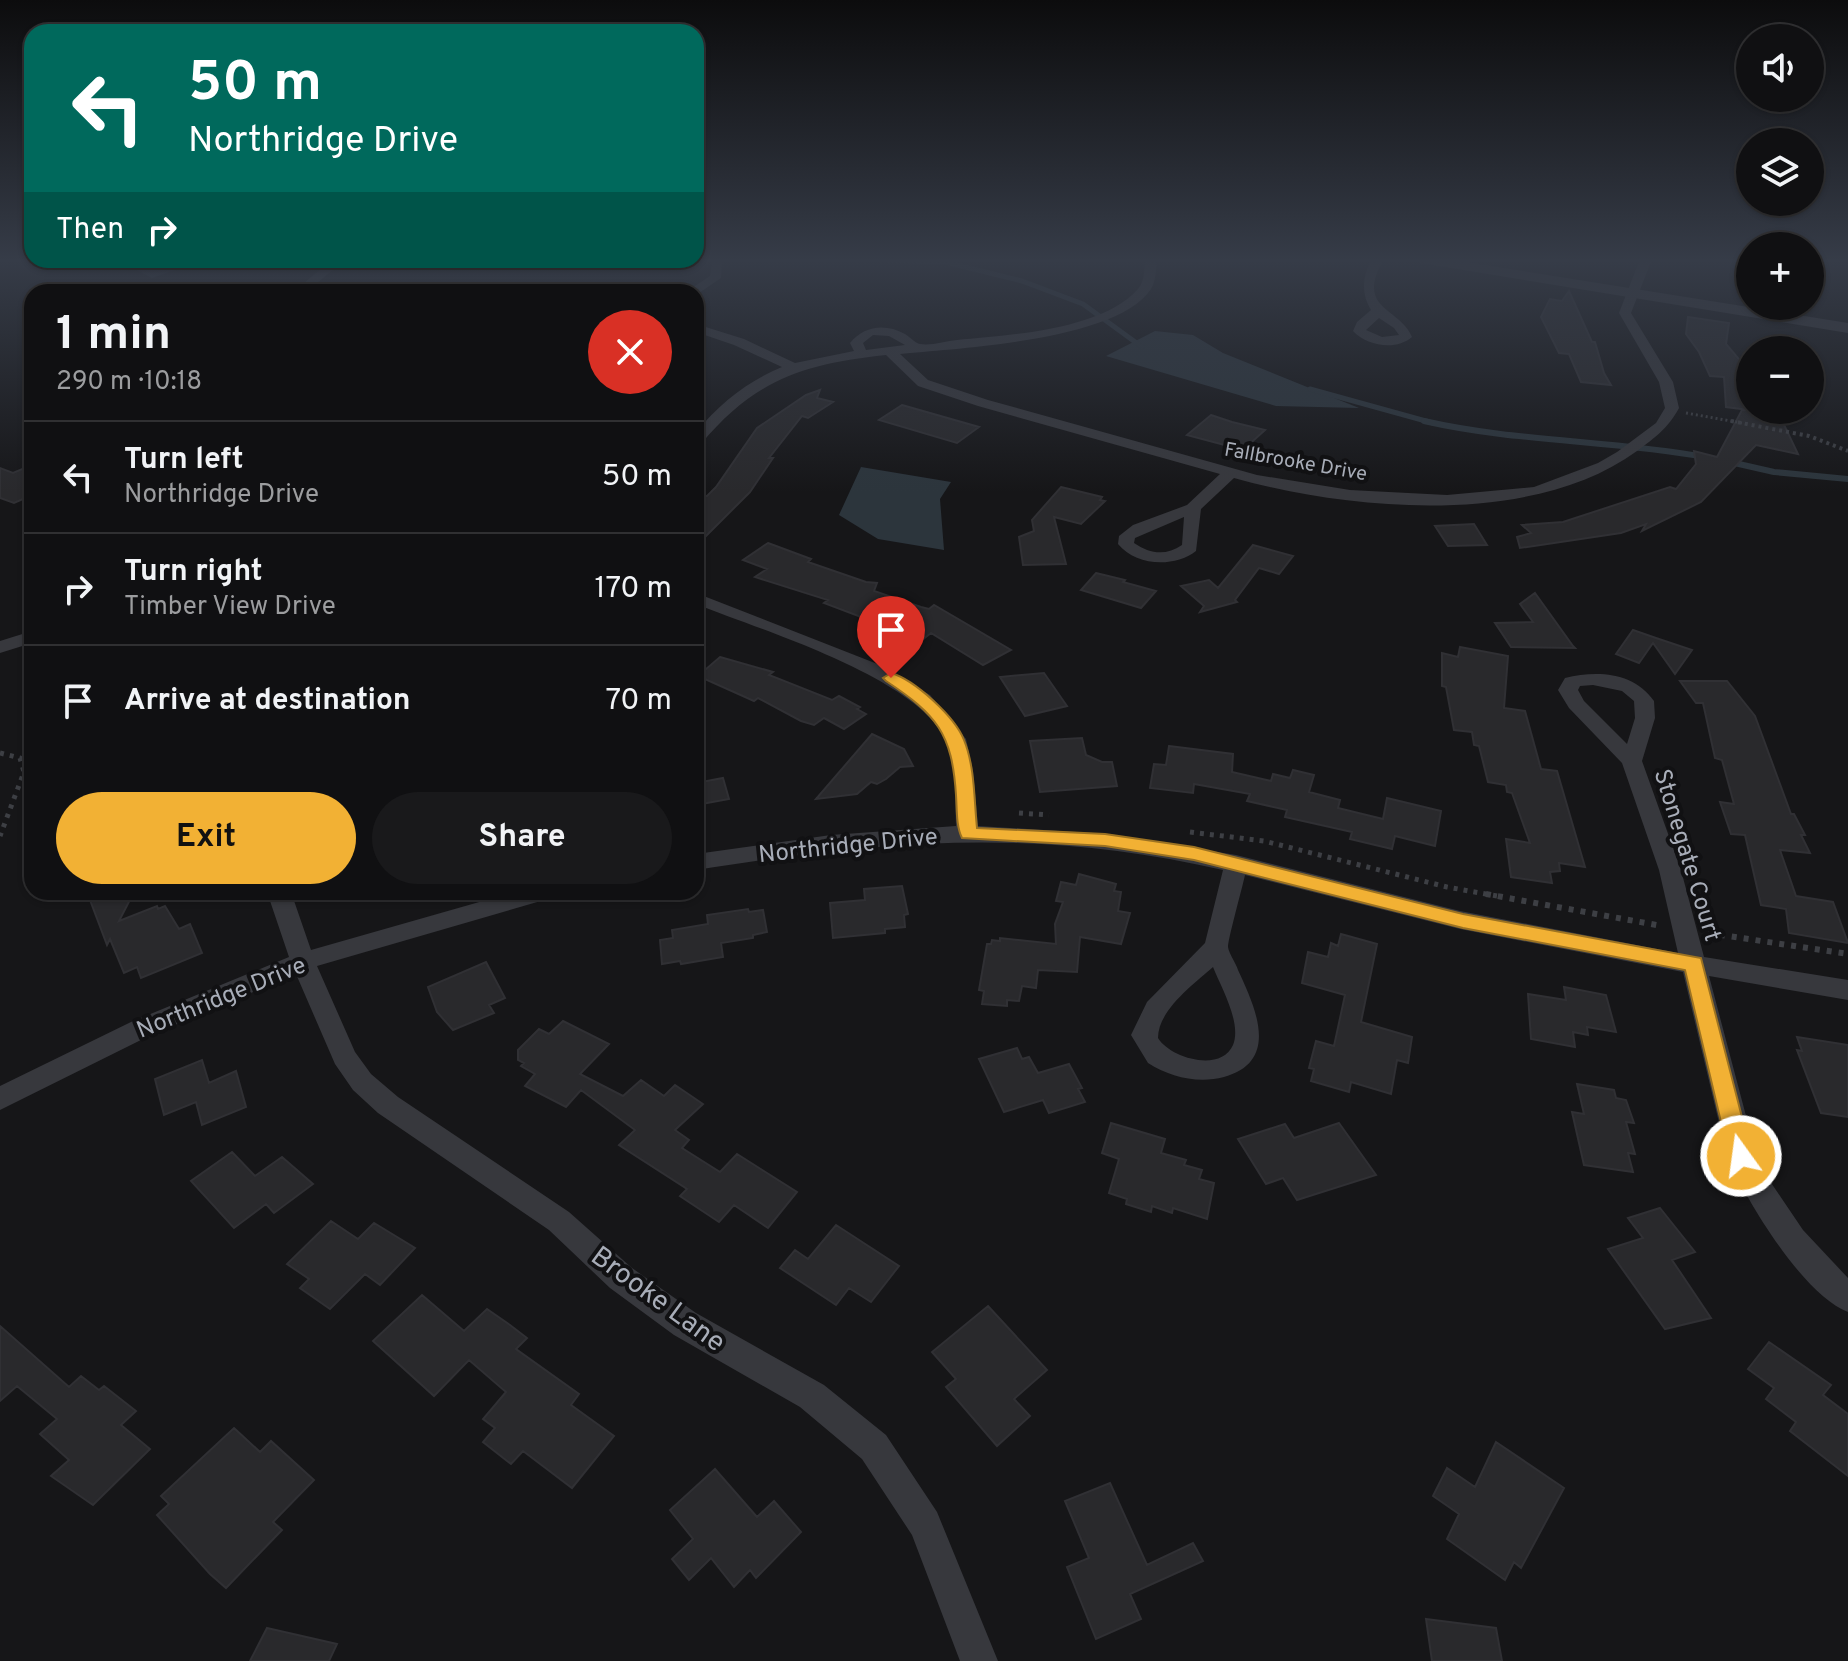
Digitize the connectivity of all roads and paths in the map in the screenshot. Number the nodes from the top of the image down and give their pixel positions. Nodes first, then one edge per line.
1 (722, 337) edge
2 (862, 337) edge
3 (904, 337) edge
4 (1018, 337) edge
5 (1639, 337) edge
6 (914, 347) junction
7 (888, 350) junction
8 (862, 354) junction
9 (793, 367) junction
10 (1671, 410) junction
11 (704, 431) edge
12 (1848, 451) edge
13 (1231, 472) junction
14 (1193, 508) dead end
15 (704, 601) edge
16 (24, 640) edge
17 (0, 647) edge
18 (0, 753) edge
19 (1632, 761) dead end
20 (968, 833) junction
21 (0, 836) edge
22 (704, 861) edge
23 (1236, 863) junction
24 (1447, 887) dead end
25 (282, 900) edge
26 (515, 900) edge
27 (1685, 930) junction
28 (1216, 946) junction
29 (1848, 954) edge
30 (303, 961) junction
31 (1693, 964) junction
32 (1848, 990) edge
33 (0, 1099) edge
34 (1848, 1298) edge
35 (979, 1661) edge

1 - 9 street
2 - 8 street
3 - 6 street
4 - 6 street
5 - 10 street
6 - 7 street
7 - 8 street
7 - 13 street, Fallbrooke Drive
8 - 9 street
9 - 11 street
10 - 12 path
10 - 13 street, Fallbrooke Drive
13 - 14 street
15 - 20 street
16 - 17 street
18 - 21 path
19 - 27 street, Stonegate Court
20 - 22 street, Northridge Drive
20 - 23 street, Northridge Drive
23 - 28 street
23 - 31 street, Northridge Drive
24 - 27 path
25 - 30 street, Brooke Lane
26 - 30 street, Northridge Drive
27 - 29 path
27 - 31 street, Stonegate Court
28 - 28 street
30 - 33 street, Northridge Drive
30 - 35 street, Brooke Lane
31 - 32 street, Northridge Drive
31 - 34 street, Stonegate Court

